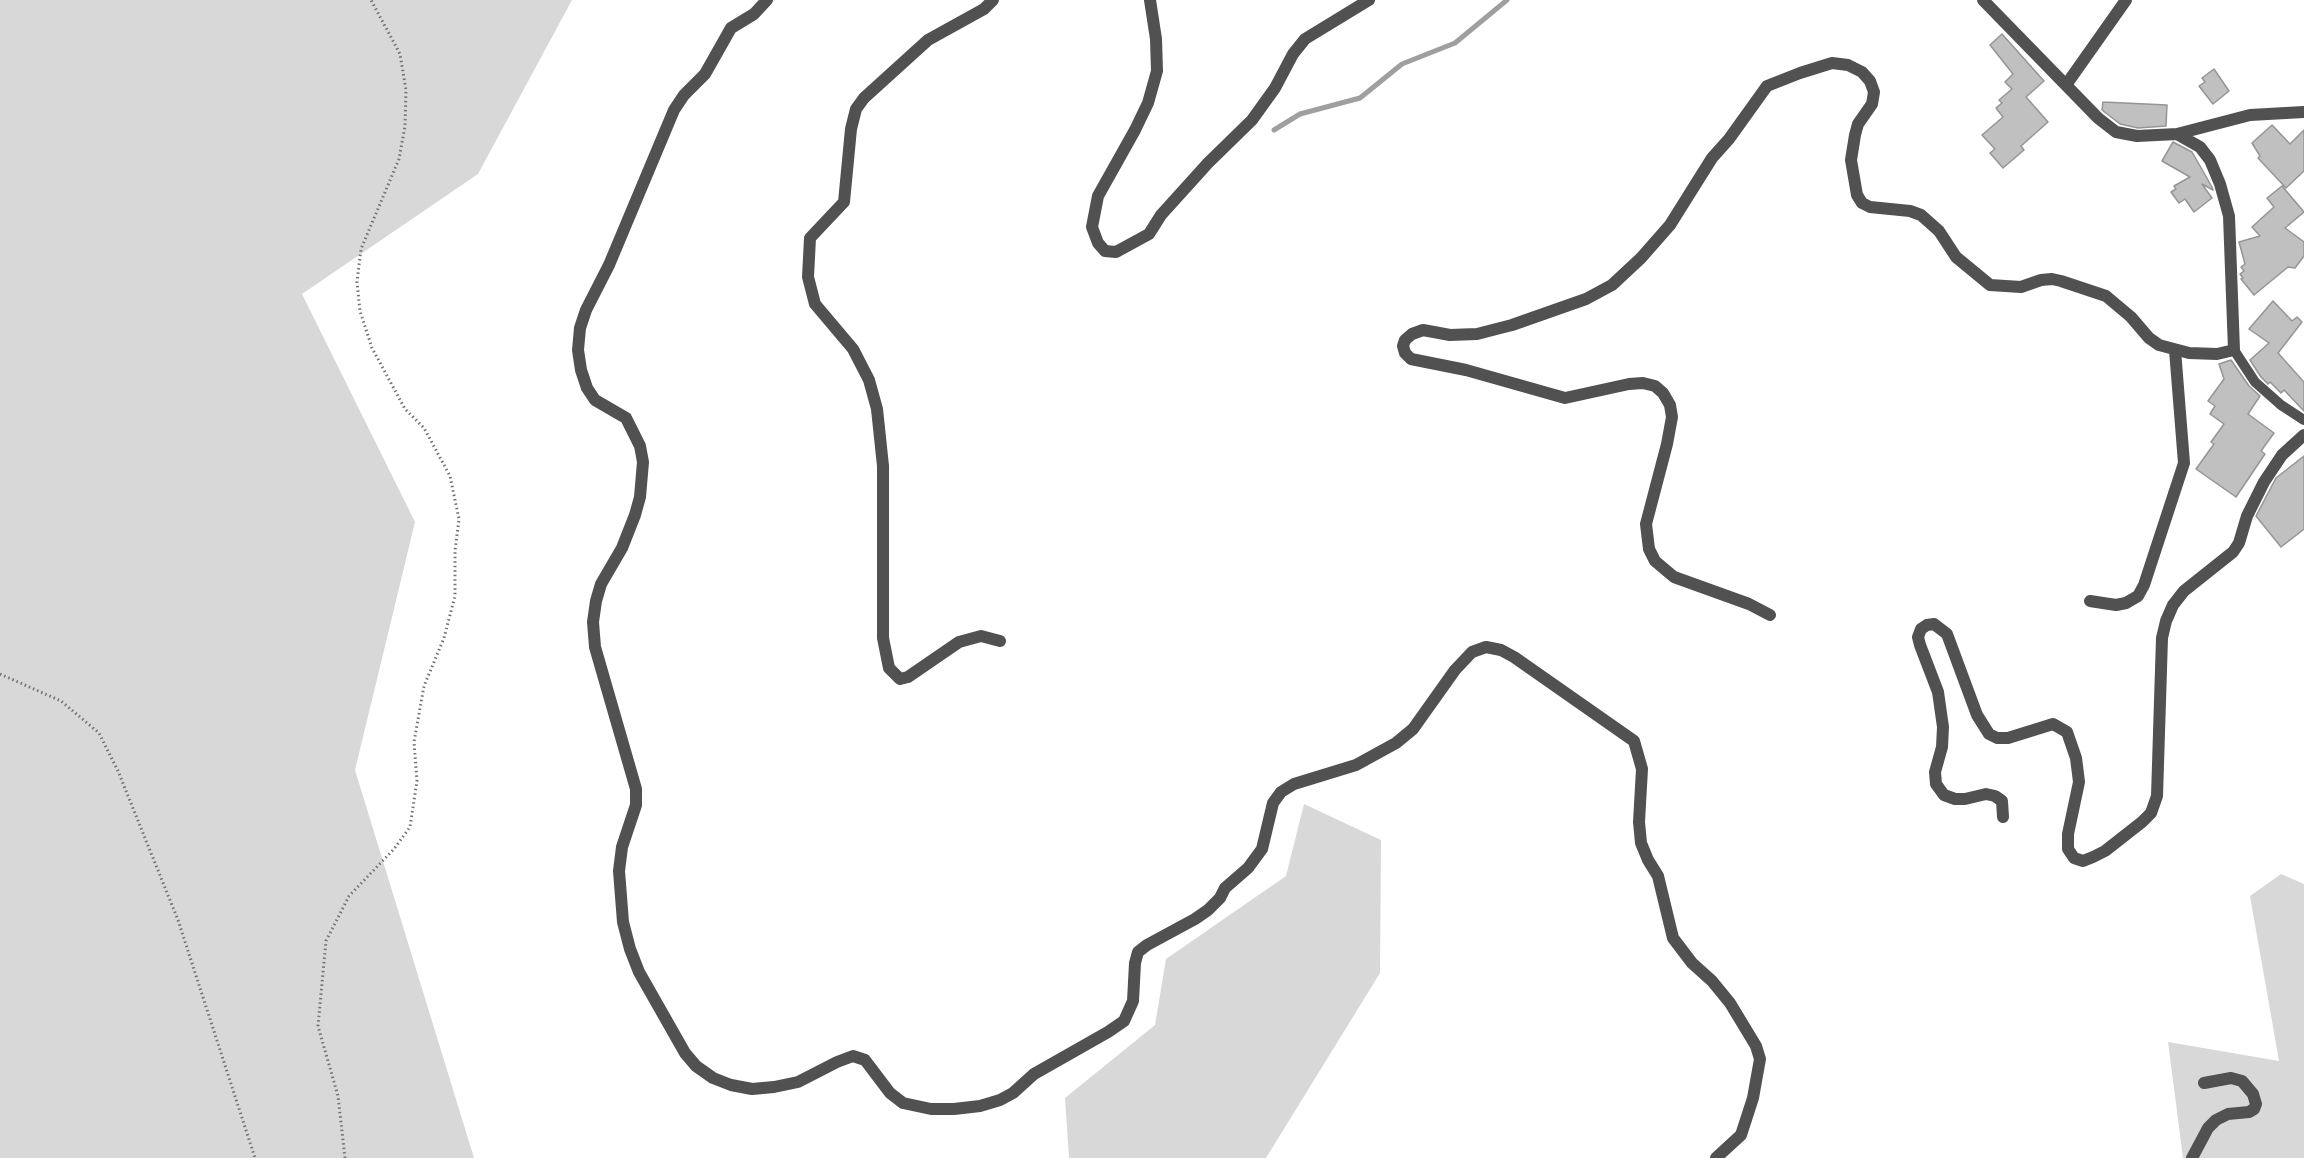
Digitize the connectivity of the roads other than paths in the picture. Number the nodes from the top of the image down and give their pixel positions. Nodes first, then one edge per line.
1 (767, 0) edge
2 (993, 0) edge
3 (1150, 0) edge
4 (1369, 0) edge
5 (1983, 0) edge
6 (2126, 0) edge
7 (2066, 85) junction
8 (2304, 111) edge
9 (2177, 134) junction
10 (2175, 350) junction
11 (2234, 350) junction
12 (2304, 420) edge
13 (2304, 435) edge
14 (2090, 602) dead end
15 (1770, 615) dead end
16 (1000, 641) dead end
17 (2003, 818) dead end
18 (2204, 1083) dead end
19 (1716, 1158) edge
20 (2192, 1158) edge

1 - 19 street
2 - 16 street
3 - 4 street
5 - 7 street
6 - 7 street
7 - 9 street
8 - 9 street
9 - 11 street
10 - 11 street
10 - 14 street
10 - 15 street
11 - 12 lane
13 - 17 street
18 - 20 street

